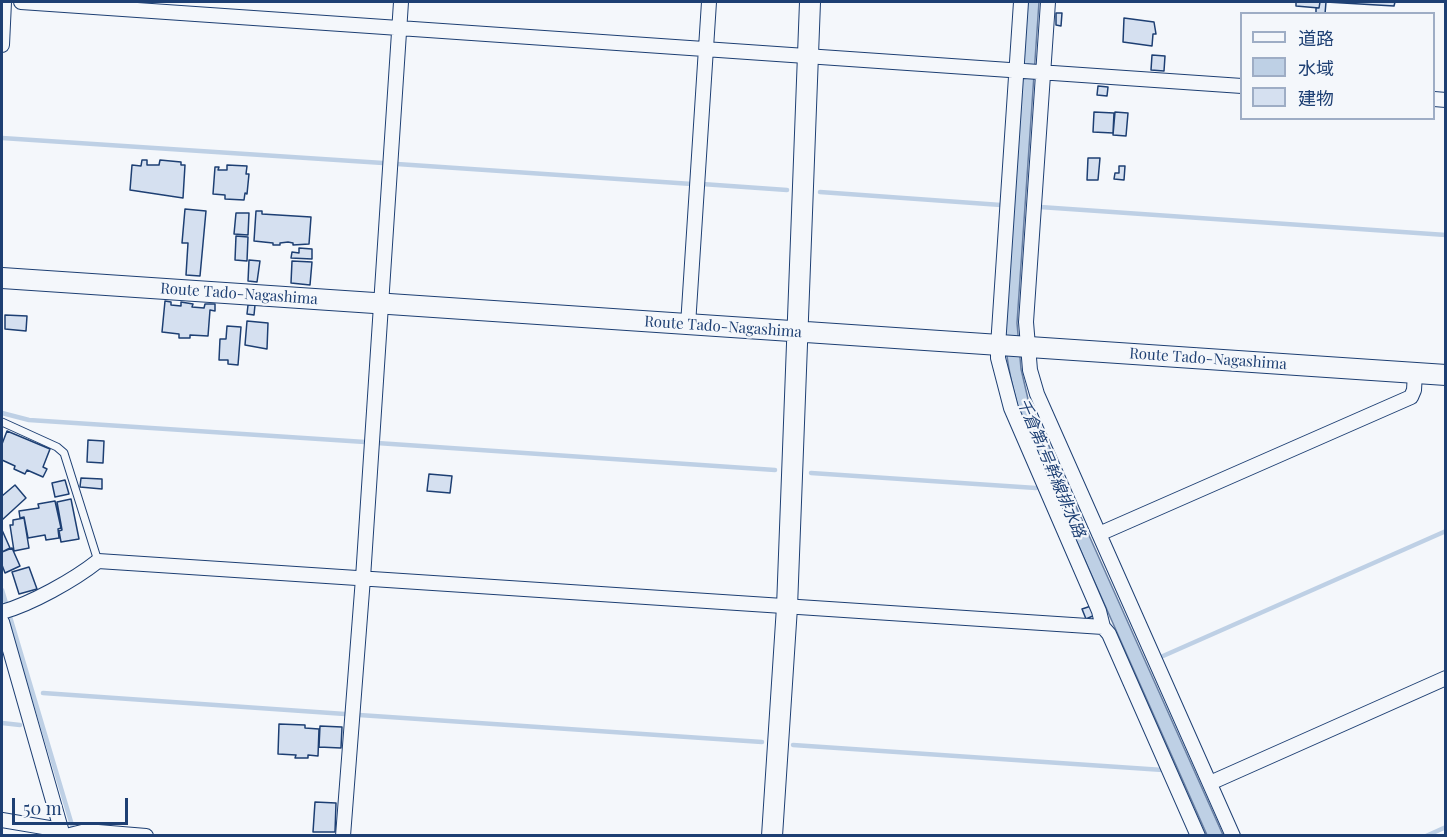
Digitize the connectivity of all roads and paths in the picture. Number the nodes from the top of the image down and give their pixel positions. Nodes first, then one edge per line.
1 (4, 2) edge
2 (21, 2) edge
3 (401, 2) edge
4 (710, 2) edge
5 (810, 2) edge
6 (1021, 2) edge
7 (1048, 2) edge
8 (399, 28) junction
9 (2, 45) edge
10 (706, 49) junction
11 (808, 57) junction
12 (1018, 71) junction
13 (1041, 73) junction
14 (1240, 86) edge
15 (2, 278) edge
16 (380, 304) junction
17 (688, 325) junction
18 (796, 332) junction
19 (1000, 346) junction
20 (1026, 347) junction
21 (1415, 373) junction
22 (1446, 375) edge
23 (2, 422) edge
24 (1099, 534) junction
25 (98, 561) junction
26 (363, 578) junction
27 (787, 607) junction
28 (2, 620) edge
29 (1103, 627) junction
30 (1446, 678) edge
31 (1210, 783) junction
32 (2, 820) edge
33 (65, 834) edge
34 (146, 836) edge
35 (343, 836) edge
36 (772, 836) edge
37 (1198, 836) edge
38 (1233, 836) edge

1 - 9 street
2 - 8 street
3 - 8 street
4 - 10 street
5 - 11 main road
6 - 12 street
7 - 13 street
8 - 10 street
8 - 16 street
10 - 11 street
10 - 17 street
11 - 12 street
11 - 18 main road
12 - 13 street
12 - 19 street
13 - 14 street
13 - 20 street
15 - 16 main road, Route Tado-Nagashima
16 - 17 main road, Route Tado-Nagashima
16 - 26 street
17 - 18 main road, Route Tado-Nagashima
18 - 19 main road, Route Tado-Nagashima
18 - 27 main road
19 - 20 main road, Route Tado-Nagashima
19 - 29 street
20 - 21 main road, Route Tado-Nagashima
20 - 24 street
21 - 22 main road, Route Tado-Nagashima
21 - 24 street
23 - 25 lane
24 - 31 street
25 - 26 street
25 - 28 street
26 - 27 street
26 - 35 street
27 - 29 street
27 - 36 main road
28 - 33 street
29 - 37 street
30 - 31 street
31 - 38 street
32 - 33 street
33 - 34 street

